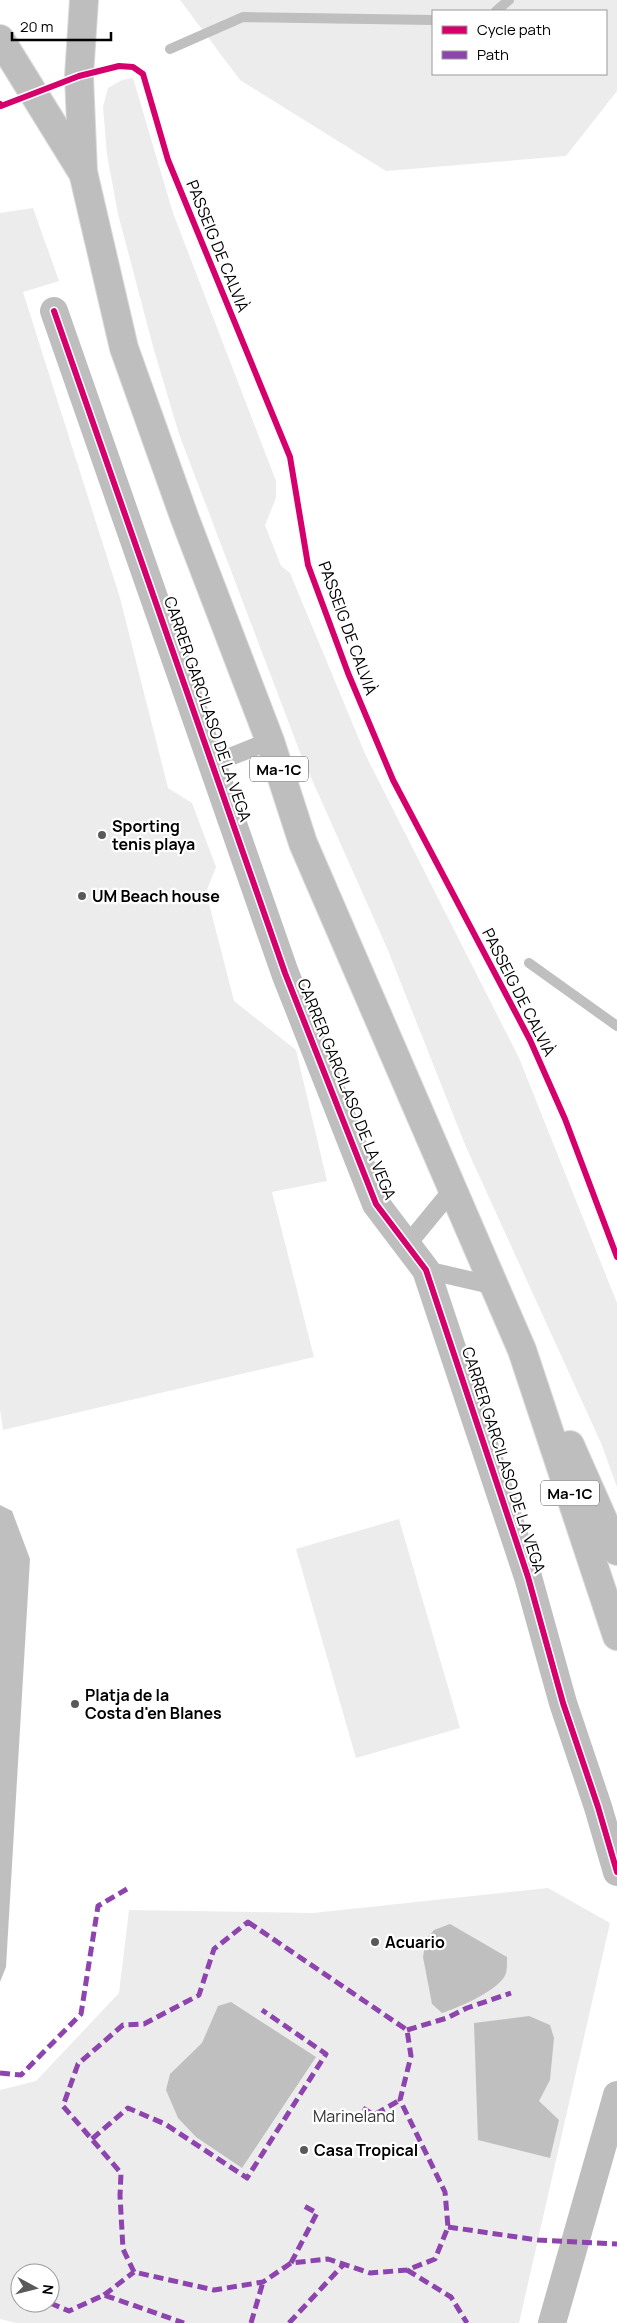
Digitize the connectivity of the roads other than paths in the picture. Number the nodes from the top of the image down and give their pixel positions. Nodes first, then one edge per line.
1 (84, 0) edge
2 (0, 39) edge
3 (82, 172) junction
4 (54, 311) dead end
5 (270, 741) junction
6 (212, 764) junction
7 (453, 1189) junction
8 (407, 1245) junction
9 (426, 1270) junction
10 (495, 1286) junction
11 (522, 1350) junction
12 (617, 1551) edge
13 (617, 1636) edge
14 (617, 1872) edge
15 (617, 2095) edge
16 (552, 2323) edge

1 - 3 main road, Ma-1C
2 - 3 main road, Ma-1C
3 - 5 main road, Ma-1C
4 - 6 main road, CARRER GARCILASO DE LA VEGA
5 - 6 lane
5 - 7 main road, Ma-1C
6 - 8 main road, CARRER GARCILASO DE LA VEGA
7 - 8 lane
7 - 10 main road, Ma-1C
8 - 9 main road, CARRER GARCILASO DE LA VEGA
9 - 10 lane
9 - 14 main road, CARRER GARCILASO DE LA VEGA
10 - 11 main road, Ma-1C
11 - 12 main road, Ma-1C
11 - 13 main road, Ma-1C
15 - 16 main road

